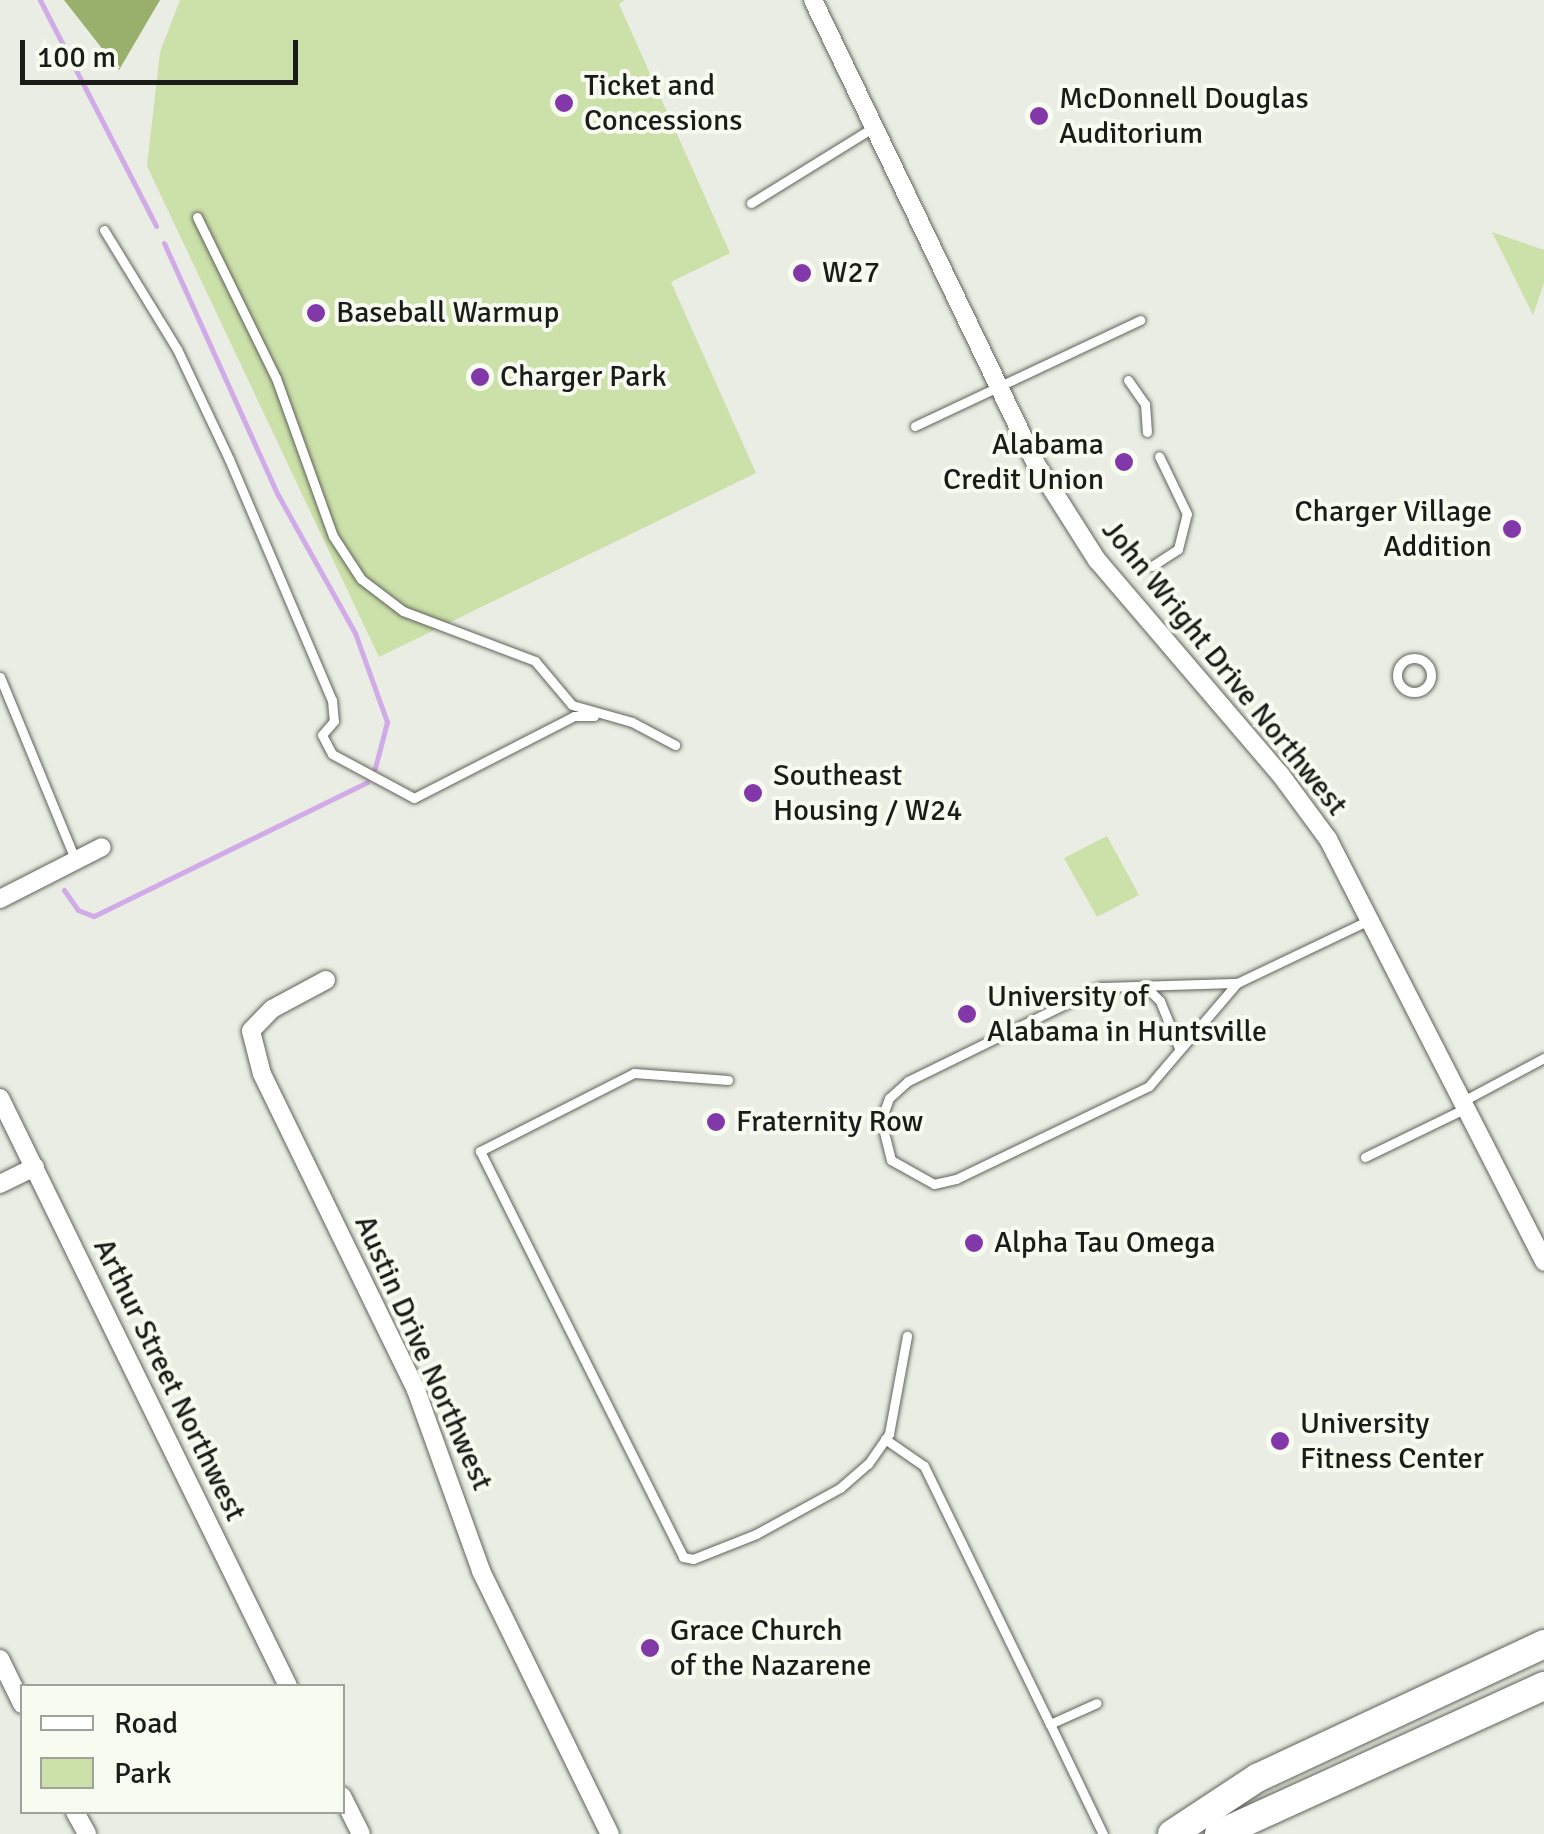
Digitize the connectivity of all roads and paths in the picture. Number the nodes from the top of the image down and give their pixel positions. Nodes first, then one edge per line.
1 (812, 0) edge
2 (874, 127) junction
3 (751, 203) dead end
4 (197, 217) dead end
5 (104, 230) dead end
6 (1140, 320) dead end
7 (1128, 380) dead end
8 (998, 386) junction
9 (915, 426) dead end
10 (1147, 432) dead end
11 (1158, 456) dead end
12 (1152, 566) dead end
13 (1406, 659) joint
14 (0, 677) edge
15 (594, 716) junction
16 (675, 745) dead end
17 (102, 847) dead end
18 (75, 859) junction
19 (0, 899) edge
20 (1371, 919) junction
21 (326, 980) dead end
22 (1237, 983) junction
23 (1144, 985) junction
24 (1179, 1048) junction
25 (1544, 1058) edge
26 (728, 1080) dead end
27 (0, 1098) edge
28 (1464, 1104) junction
29 (1365, 1158) dead end
30 (35, 1167) junction
31 (0, 1184) edge
32 (1544, 1262) edge
33 (906, 1336) dead end
34 (885, 1439) junction
35 (1544, 1644) edge
36 (0, 1659) edge
37 (287, 1684) edge
38 (1544, 1686) edge
39 (20, 1700) edge
40 (1097, 1703) dead end
41 (1050, 1724) junction
42 (345, 1802) edge
43 (361, 1834) edge
44 (610, 1834) edge
45 (1104, 1834) edge
46 (1172, 1834) edge
47 (1219, 1834) edge

1 - 2 street, John Wright Drive Northwest
2 - 3 lane
2 - 8 street, John Wright Drive Northwest
4 - 15 lane
5 - 15 lane
6 - 8 lane
7 - 10 lane
8 - 9 lane
8 - 20 street, John Wright Drive Northwest
11 - 12 lane
13 - 13 lane
14 - 18 lane
15 - 16 lane
17 - 18 street
18 - 19 street
20 - 22 lane
20 - 28 street, John Wright Drive Northwest
21 - 44 street, Austin Drive Northwest
22 - 23 lane
22 - 24 lane
23 - 24 lane
23 - 24 lane
25 - 28 lane
26 - 34 lane
27 - 30 street, Arthur Street Northwest
28 - 29 lane
28 - 32 street, John Wright Drive Northwest
30 - 31 street
30 - 37 street, Arthur Street Northwest
33 - 34 lane
34 - 41 lane
35 - 46 main road
36 - 39 street
38 - 47 main road
40 - 41 lane
41 - 45 lane
42 - 43 street

